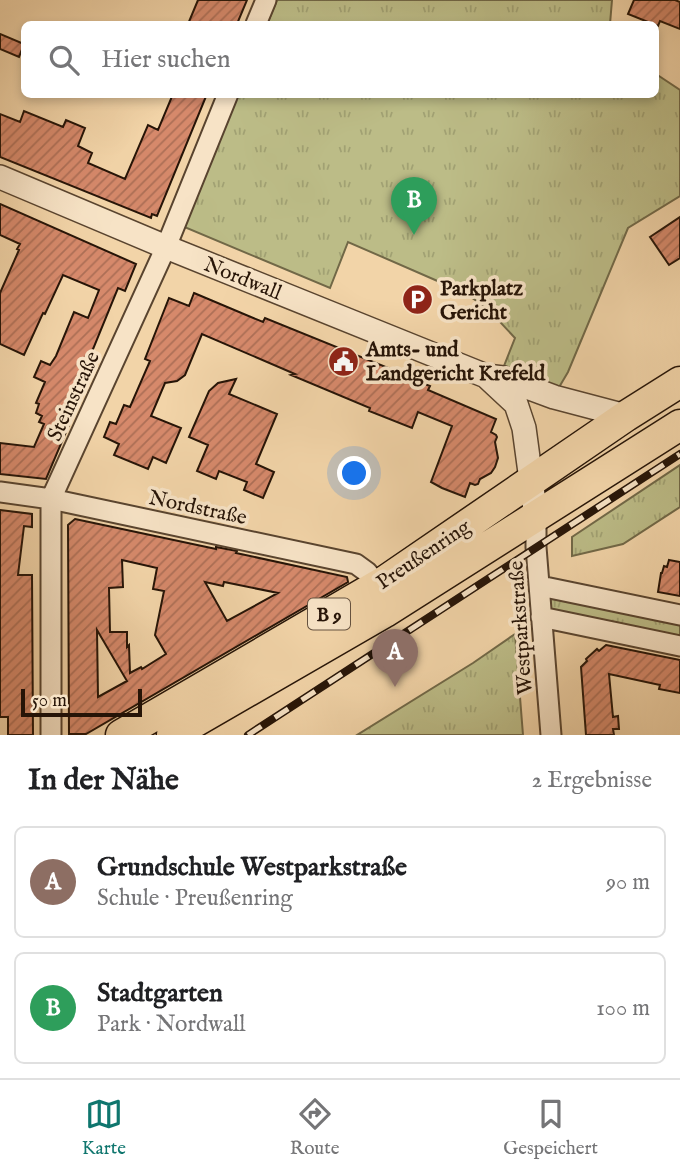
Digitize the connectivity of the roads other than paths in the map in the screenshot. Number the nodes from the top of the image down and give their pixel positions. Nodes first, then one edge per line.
1 (266, 0) edge
2 (257, 21) edge
3 (226, 98) edge
4 (0, 177) edge
5 (166, 247) junction
6 (486, 376) junction
7 (680, 382) edge
8 (626, 416) junction
9 (680, 425) edge
10 (530, 482) junction
11 (0, 492) edge
12 (51, 499) junction
13 (536, 517) junction
14 (378, 585) junction
15 (540, 586) junction
16 (680, 615) edge
17 (541, 617) junction
18 (680, 646) edge
19 (51, 735) edge
20 (121, 735) edge
21 (172, 735) edge
22 (551, 735) edge

1 - 2 street
3 - 5 street, Steinstraße
4 - 5 street, Nordwall
5 - 6 street, Nordwall
5 - 12 street, Steinstraße
6 - 8 street, Nordwall
6 - 10 street, Nordwall
7 - 8 main road, Preußenring / B 9
8 - 10 main road, Preußenring / B 9
9 - 13 main road, Preußenring / B 9
10 - 13 street, Nordwall
10 - 14 main road, Preußenring / B 9
11 - 12 street, Nordstraße
12 - 14 street, Nordstraße
12 - 19 street, Steinstraße
13 - 15 street, Westparkstraße
13 - 21 main road, Preußenring / B 9
14 - 20 main road, Preußenring / B 9
15 - 16 street
15 - 17 street, Westparkstraße
17 - 18 street
17 - 22 street, Westparkstraße

